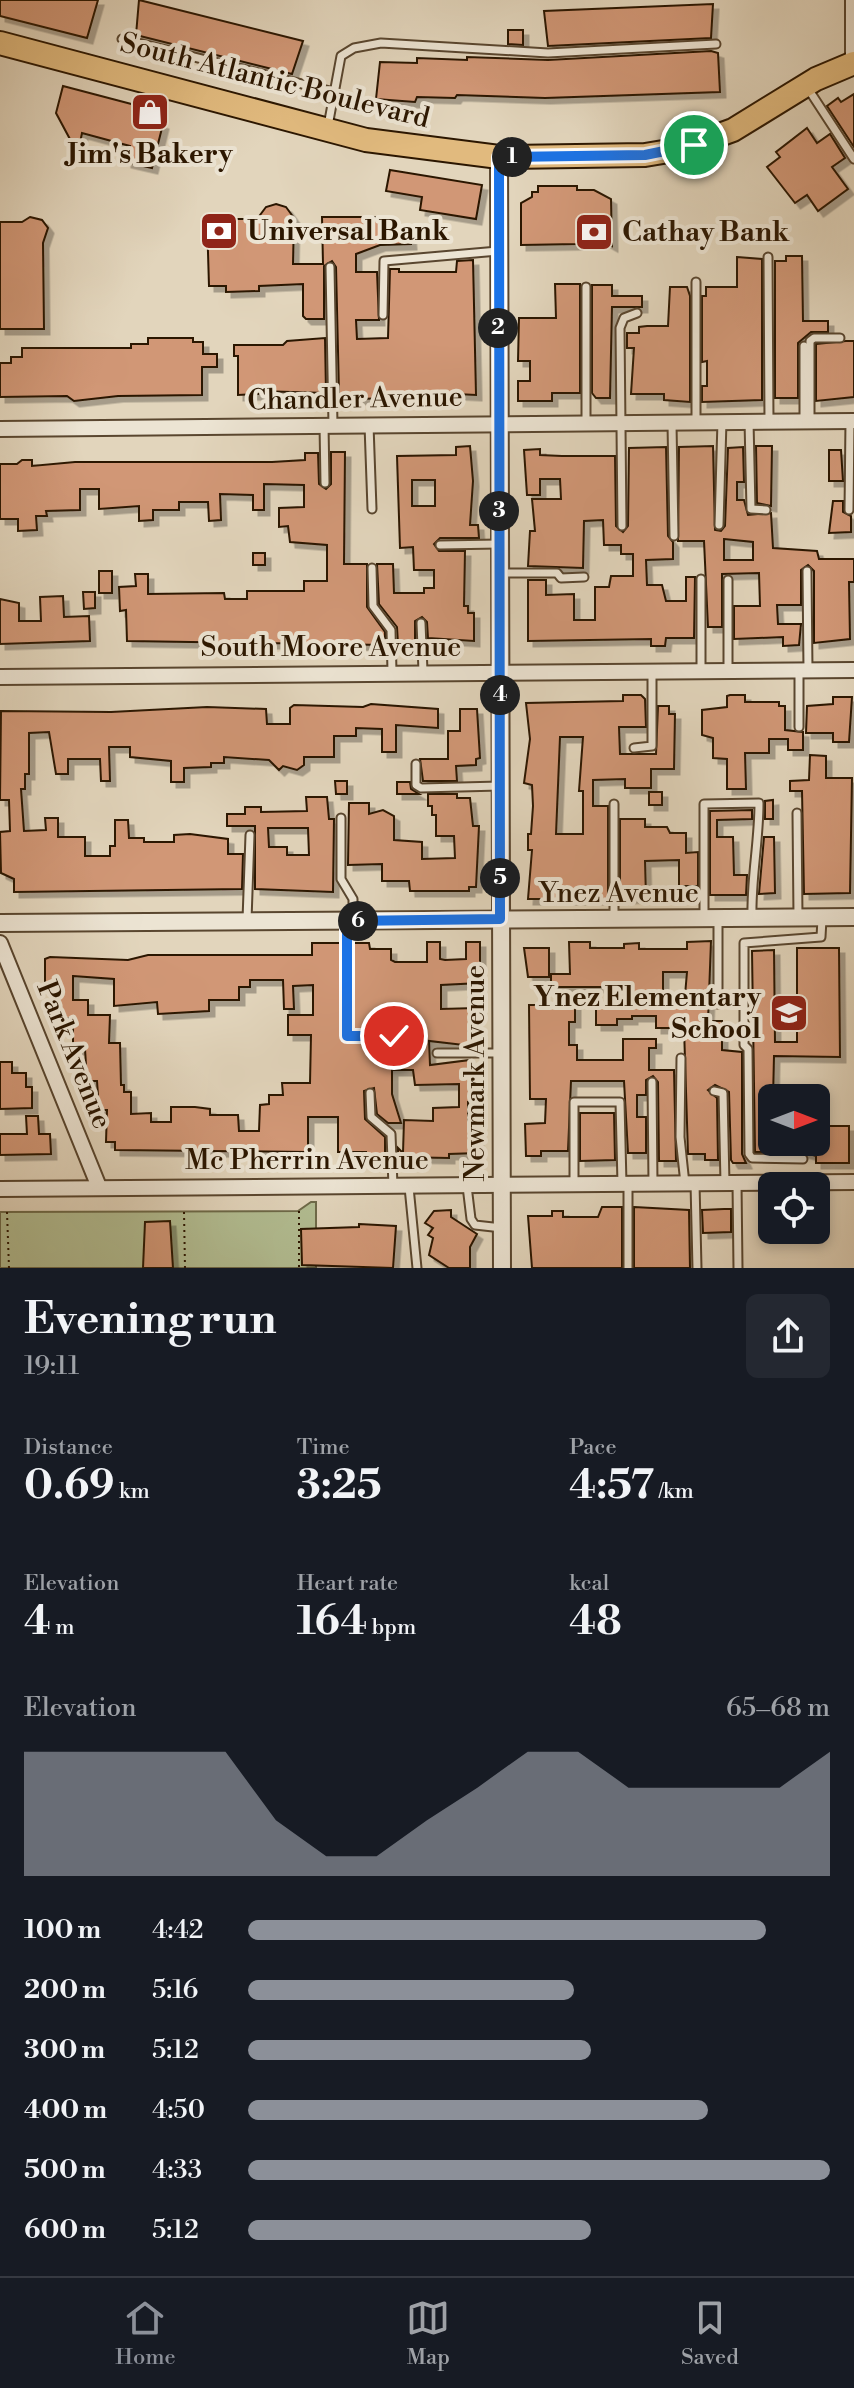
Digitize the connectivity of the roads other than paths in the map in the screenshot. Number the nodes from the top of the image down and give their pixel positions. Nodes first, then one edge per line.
1 (853, 0) edge
2 (122, 39) dead end
3 (0, 43) edge
4 (716, 44) dead end
5 (854, 64) edge
6 (806, 85) junction
7 (334, 92) junction
8 (328, 128) junction
9 (499, 157) junction
10 (854, 159) edge
11 (498, 251) junction
12 (768, 257) dead end
13 (330, 267) dead end
14 (696, 282) dead end
15 (586, 287) dead end
16 (637, 313) dead end
17 (383, 315) dead end
18 (840, 338) dead end
19 (804, 346) dead end
20 (722, 421) junction
21 (749, 421) junction
22 (769, 421) junction
23 (807, 421) junction
24 (852, 421) edge
25 (586, 422) junction
26 (620, 422) junction
27 (672, 422) junction
28 (696, 422) junction
29 (498, 424) junction
30 (329, 425) junction
31 (369, 425) junction
32 (0, 429) edge
33 (325, 483) dead end
34 (372, 509) dead end
35 (766, 510) dead end
36 (849, 510) dead end
37 (719, 525) dead end
38 (622, 526) dead end
39 (674, 536) dead end
40 (499, 544) junction
41 (440, 545) dead end
42 (372, 568) dead end
43 (807, 571) dead end
44 (499, 573) junction
45 (584, 577) dead end
46 (701, 579) dead end
47 (728, 580) dead end
48 (421, 623) dead end
49 (652, 670) junction
50 (701, 670) junction
51 (728, 670) junction
52 (804, 670) junction
53 (854, 670) edge
54 (423, 671) junction
55 (392, 672) junction
56 (499, 673) junction
57 (0, 677) edge
58 (799, 727) dead end
59 (634, 748) dead end
60 (416, 764) dead end
61 (500, 786) junction
62 (614, 804) dead end
63 (797, 813) dead end
64 (341, 818) dead end
65 (250, 835) dead end
66 (752, 917) junction
67 (798, 917) junction
68 (822, 917) junction
69 (854, 917) edge
70 (711, 918) junction
71 (500, 919) junction
72 (614, 919) junction
73 (350, 921) junction
74 (247, 922) junction
75 (0, 923) edge
76 (0, 943) edge
77 (718, 1004) dead end
78 (394, 1036) dead end
79 (437, 1053) dead end
80 (501, 1053) junction
81 (681, 1058) dead end
82 (652, 1082) dead end
83 (714, 1091) dead end
84 (370, 1093) dead end
85 (803, 1159) dead end
86 (854, 1182) edge
87 (731, 1183) junction
88 (625, 1184) junction
89 (653, 1184) junction
90 (690, 1184) junction
91 (502, 1185) junction
92 (574, 1185) junction
93 (393, 1186) junction
94 (409, 1186) junction
95 (467, 1186) junction
96 (99, 1187) junction
97 (0, 1189) edge
98 (502, 1228) junction
99 (417, 1268) edge
100 (502, 1268) edge
101 (628, 1268) edge
102 (697, 1268) edge
103 (738, 1268) edge

1 - 5 street
2 - 7 lane
3 - 8 main road, South Atlantic Boulevard
4 - 7 lane
5 - 6 main road, South Atlantic Boulevard
6 - 9 main road, South Atlantic Boulevard
6 - 10 lane
7 - 8 lane
8 - 9 main road, South Atlantic Boulevard
9 - 11 street, Newmark Avenue
11 - 17 lane
11 - 29 street, Newmark Avenue
12 - 22 lane
13 - 30 lane
14 - 28 lane
15 - 25 lane
16 - 26 lane
18 - 23 lane
19 - 23 lane
20 - 21 street, Chandler Avenue
20 - 28 street, Chandler Avenue
20 - 37 lane
21 - 22 street, Chandler Avenue
21 - 35 lane
22 - 23 street, Chandler Avenue
23 - 24 street, Chandler Avenue
24 - 36 lane
25 - 26 street, Chandler Avenue
25 - 29 street, Chandler Avenue
26 - 27 street, Chandler Avenue
26 - 38 lane
27 - 28 street, Chandler Avenue
27 - 39 lane
29 - 31 street, Chandler Avenue
29 - 40 street, Newmark Avenue
30 - 31 street, Chandler Avenue
30 - 32 street, Chandler Avenue
30 - 33 lane
31 - 34 lane
40 - 41 lane
40 - 44 street, Newmark Avenue
42 - 55 lane
43 - 52 lane
44 - 45 lane
44 - 56 street, Newmark Avenue
46 - 50 lane
47 - 51 lane
48 - 54 lane
49 - 50 street, South Moore Avenue
49 - 56 street, South Moore Avenue
49 - 59 lane
50 - 51 street, South Moore Avenue
51 - 52 street, South Moore Avenue
52 - 53 street, South Moore Avenue
52 - 58 lane
54 - 55 street, South Moore Avenue
54 - 56 street, South Moore Avenue
55 - 57 street, South Moore Avenue
56 - 61 street, Newmark Avenue
60 - 61 lane
61 - 71 street, Newmark Avenue
62 - 72 lane
63 - 67 lane
64 - 73 lane
65 - 74 lane
66 - 67 street, Ynez Avenue
66 - 70 street, Ynez Avenue
66 - 70 lane
67 - 68 street, Ynez Avenue
68 - 69 street, Ynez Avenue
68 - 85 lane
70 - 72 street, Ynez Avenue
70 - 77 lane
71 - 72 street, Ynez Avenue
71 - 73 street, Ynez Avenue
71 - 80 street, Newmark Avenue
73 - 74 street, Ynez Avenue
73 - 78 lane
74 - 75 street, Ynez Avenue
76 - 96 street, Park Avenue
79 - 80 lane
80 - 91 street, Newmark Avenue
81 - 90 lane
82 - 89 lane
83 - 87 lane
84 - 93 lane
86 - 87 street, Mc Pherrin Avenue
87 - 90 street, Mc Pherrin Avenue
87 - 103 lane
88 - 89 street, Mc Pherrin Avenue
88 - 92 street, Mc Pherrin Avenue
88 - 92 lane
88 - 101 lane
89 - 90 street, Mc Pherrin Avenue
90 - 102 lane
91 - 92 street, Mc Pherrin Avenue
91 - 95 street, Mc Pherrin Avenue
91 - 98 street, Newmark Avenue
93 - 94 street, Mc Pherrin Avenue
93 - 96 street, Mc Pherrin Avenue
94 - 95 street, Mc Pherrin Avenue
94 - 99 lane
95 - 98 lane
96 - 97 street, Mc Pherrin Avenue
98 - 100 street, Newmark Avenue

